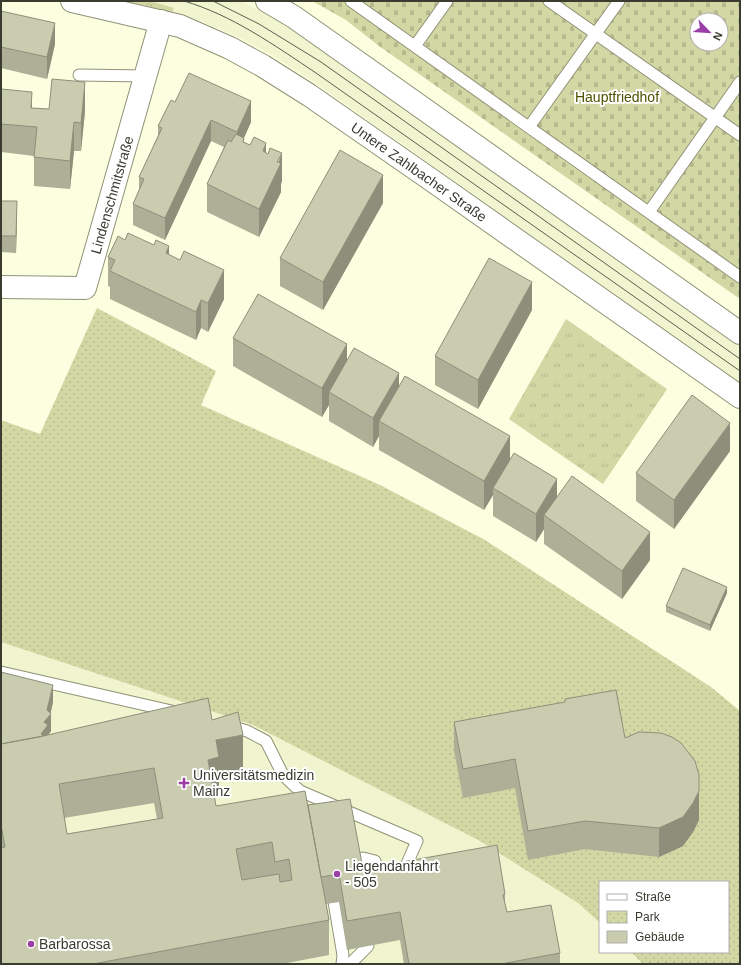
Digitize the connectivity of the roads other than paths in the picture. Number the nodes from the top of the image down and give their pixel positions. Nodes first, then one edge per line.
1 (72, 1) edge
2 (267, 1) edge
3 (351, 1) edge
4 (447, 1) edge
5 (549, 1) edge
6 (619, 1) edge
7 (161, 21) junction
8 (595, 34) junction
9 (415, 46) junction
10 (79, 75) dead end
11 (146, 76) junction
12 (740, 82) edge
13 (716, 118) junction
14 (529, 127) junction
15 (740, 135) edge
16 (649, 212) junction
17 (740, 277) edge
18 (1, 287) edge
19 (740, 333) edge
20 (740, 397) edge
21 (1, 672) edge
22 (187, 714) edge
23 (218, 722) edge
24 (356, 860) edge
25 (396, 886) edge
26 (377, 888) edge
27 (334, 902) edge
28 (368, 946) dead end
29 (355, 948) dead end
30 (342, 964) edge
31 (346, 964) edge
32 (350, 964) edge

1 - 7 street, Untere Zahlbacher Straße
2 - 19 street
3 - 9 lane
4 - 9 lane
5 - 8 lane
6 - 8 lane
7 - 11 street, Lindenschmitstraße
7 - 20 street, Untere Zahlbacher Straße
8 - 13 lane
8 - 14 lane
9 - 14 lane
10 - 11 lane
11 - 18 street, Lindenschmitstraße
12 - 13 lane
13 - 15 lane
13 - 16 lane
14 - 16 lane
16 - 17 lane
21 - 22 lane
23 - 25 lane
24 - 26 lane
27 - 30 lane
28 - 32 lane
29 - 31 lane

